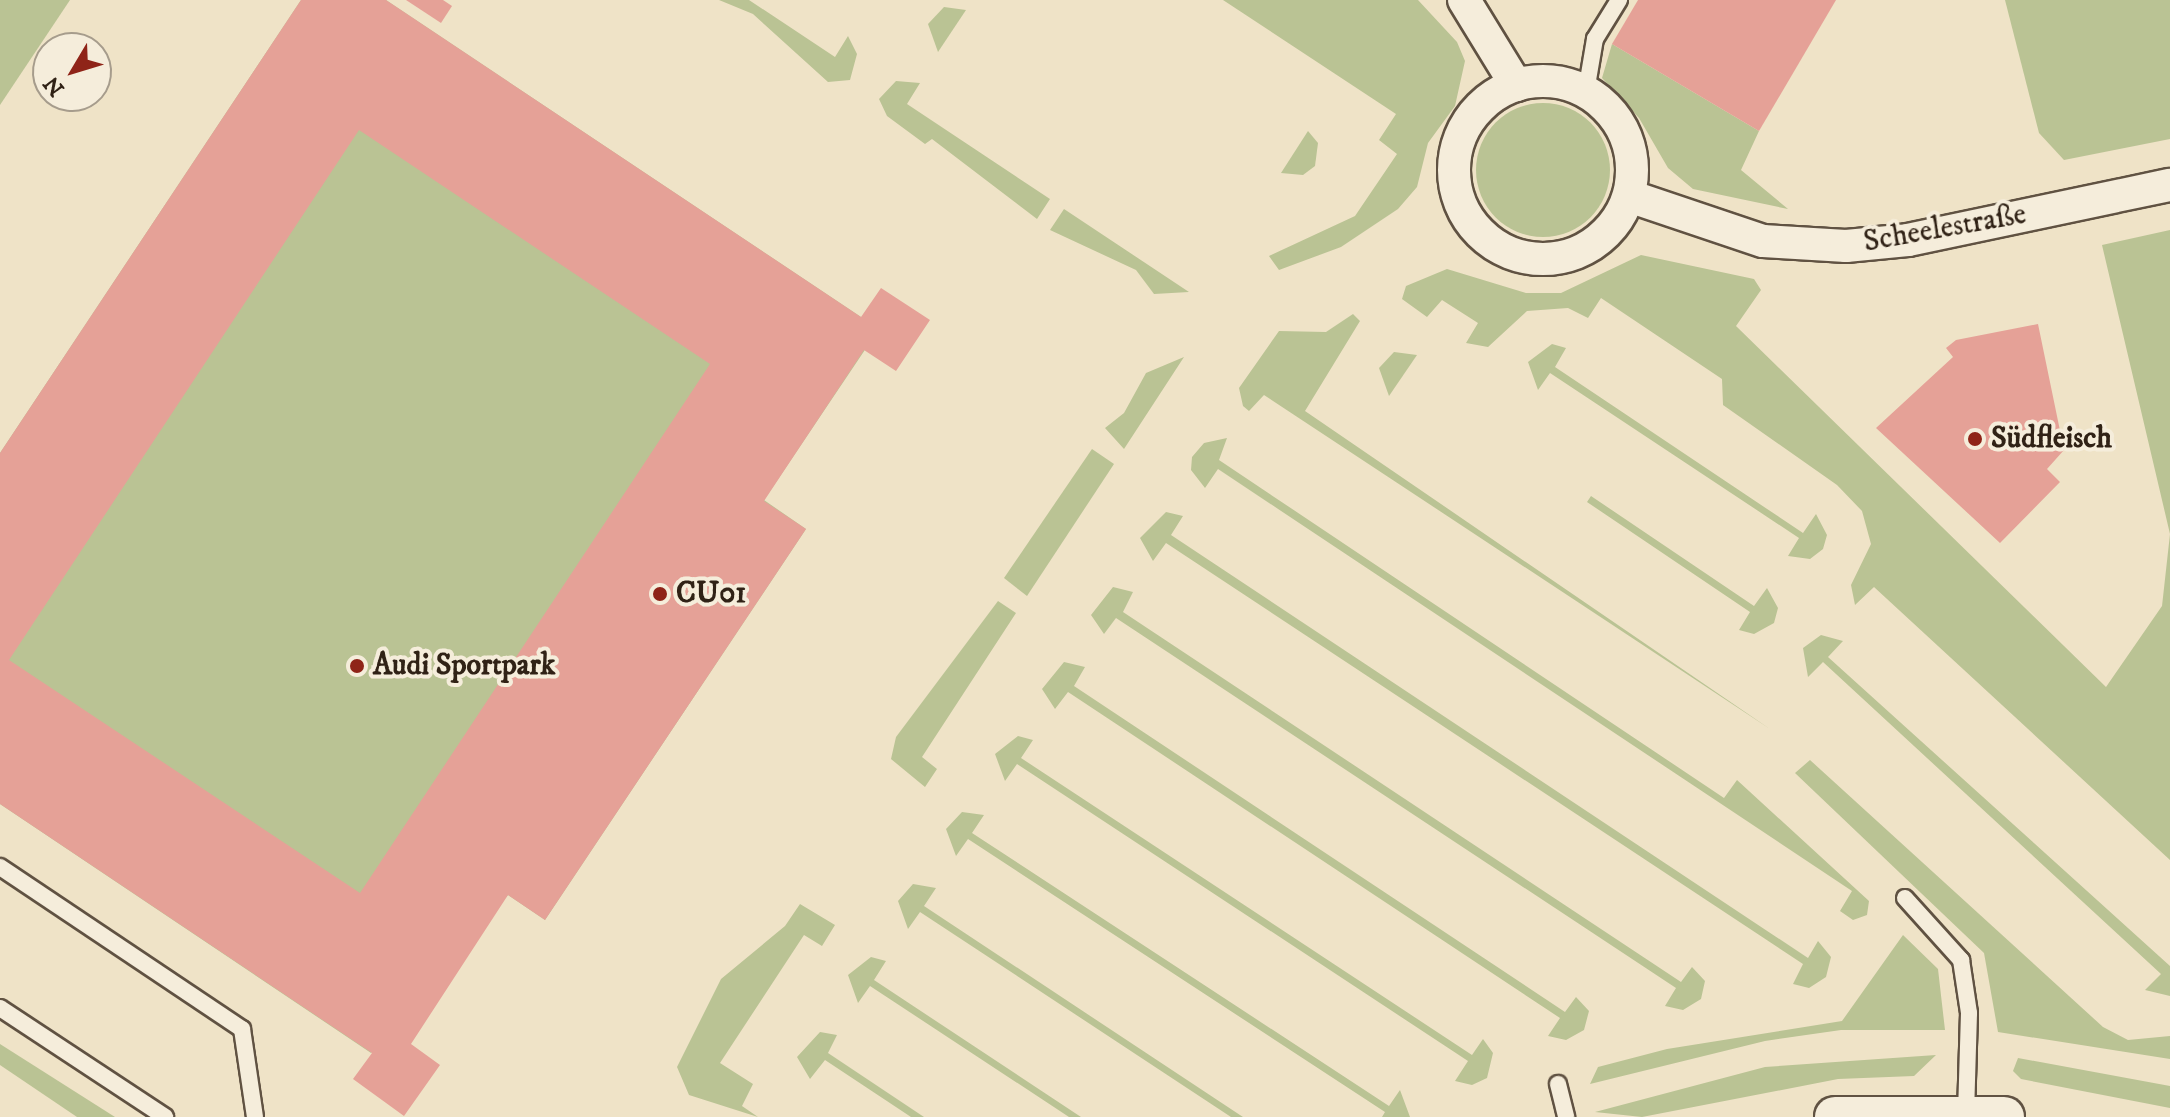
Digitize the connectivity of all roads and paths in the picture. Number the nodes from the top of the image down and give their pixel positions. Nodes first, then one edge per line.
1 (1464, 0) edge
2 (1619, 0) edge
3 (1516, 85) junction
4 (1586, 92) junction
5 (2170, 185) edge
6 (1629, 196) junction
7 (0, 867) edge
8 (1905, 898) dead end
9 (0, 1008) edge
10 (1558, 1084) dead end
11 (1985, 1115) edge
12 (165, 1117) edge
13 (255, 1117) edge
14 (1566, 1117) edge
15 (1835, 1117) edge

1 - 3 street
2 - 4 lane
3 - 4 street
3 - 6 street
4 - 6 street
5 - 6 street, Scheelestraße
7 - 13 lane
8 - 11 lane
9 - 12 lane
10 - 14 lane
11 - 15 street

